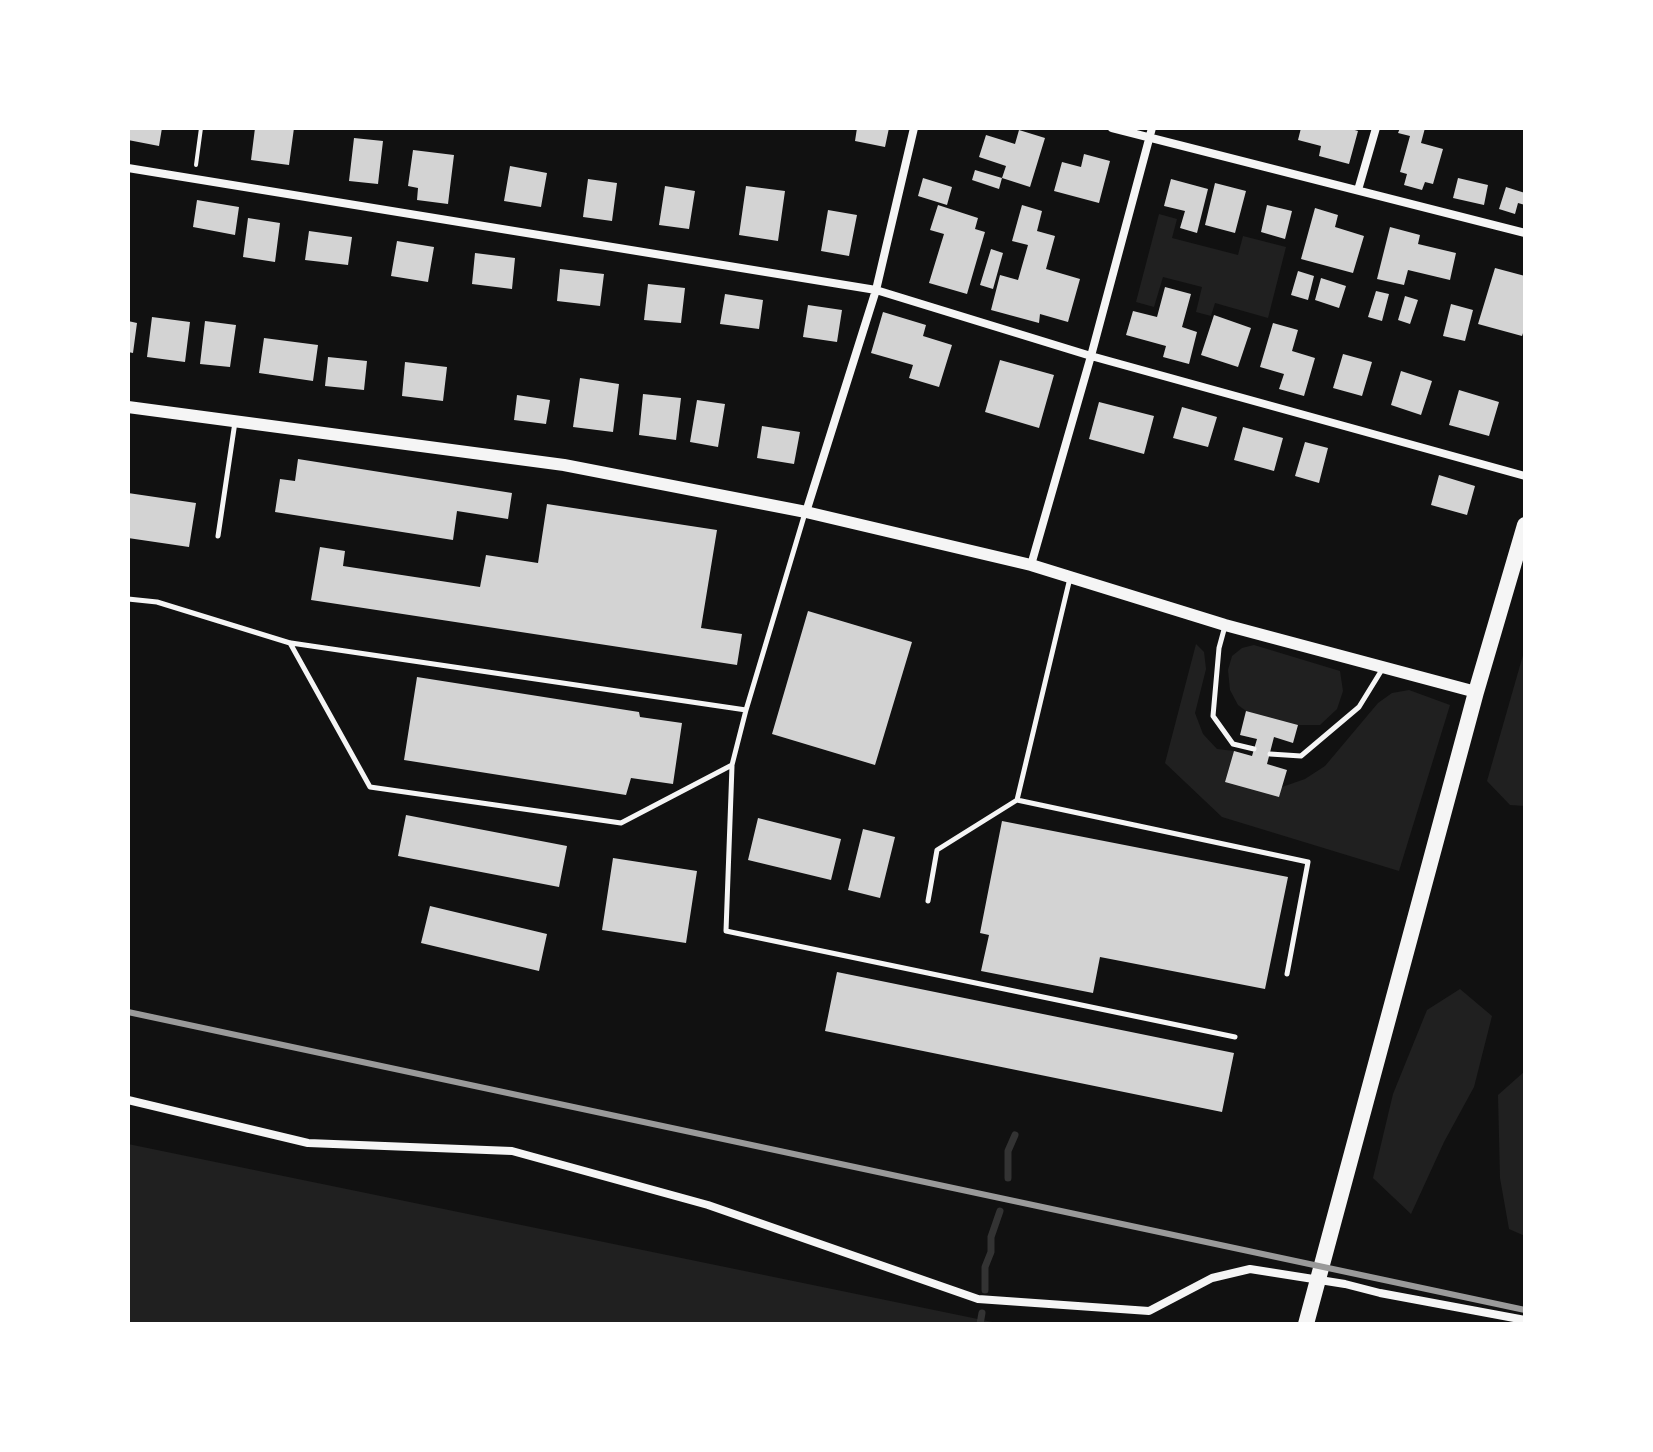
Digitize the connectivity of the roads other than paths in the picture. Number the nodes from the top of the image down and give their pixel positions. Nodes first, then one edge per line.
1 (914, 128) edge
2 (1112, 128) edge
3 (1152, 128) edge
4 (1376, 128) edge
5 (1149, 138) junction
6 (128, 168) edge
7 (1358, 190) junction
8 (1525, 233) edge
9 (876, 290) junction
10 (1091, 356) junction
11 (128, 407) edge
12 (235, 421) junction
13 (1525, 476) edge
14 (806, 512) junction
15 (1525, 525) edge
16 (218, 536) dead end
17 (1031, 565) junction
18 (1070, 577) junction
19 (128, 599) edge
20 (1225, 625) junction
21 (290, 643) junction
22 (1383, 667) junction
23 (1476, 692) junction
24 (746, 710) junction
25 (1254, 749) dead end
26 (1270, 754) dead end
27 (732, 765) junction
28 (1017, 800) junction
29 (928, 901) dead end
30 (1287, 974) dead end
31 (1235, 1037) dead end
32 (128, 1100) edge
33 (1504, 1320) edge
34 (1525, 1320) edge
35 (1306, 1324) edge

1 - 9 street
2 - 5 street
3 - 5 street
4 - 7 street
5 - 7 street
5 - 10 street
6 - 9 street
7 - 8 street
9 - 10 street
9 - 14 street
10 - 13 street
10 - 17 street
11 - 12 street
12 - 14 street
12 - 16 lane
14 - 17 street
14 - 24 lane
15 - 23 highway
17 - 18 street
18 - 20 street
18 - 28 lane
19 - 21 lane
20 - 22 street
20 - 25 lane
21 - 24 lane
21 - 27 lane
22 - 23 street
22 - 26 lane
23 - 35 highway
24 - 27 lane
27 - 31 lane
28 - 29 lane
28 - 30 lane
32 - 33 street
33 - 34 street

